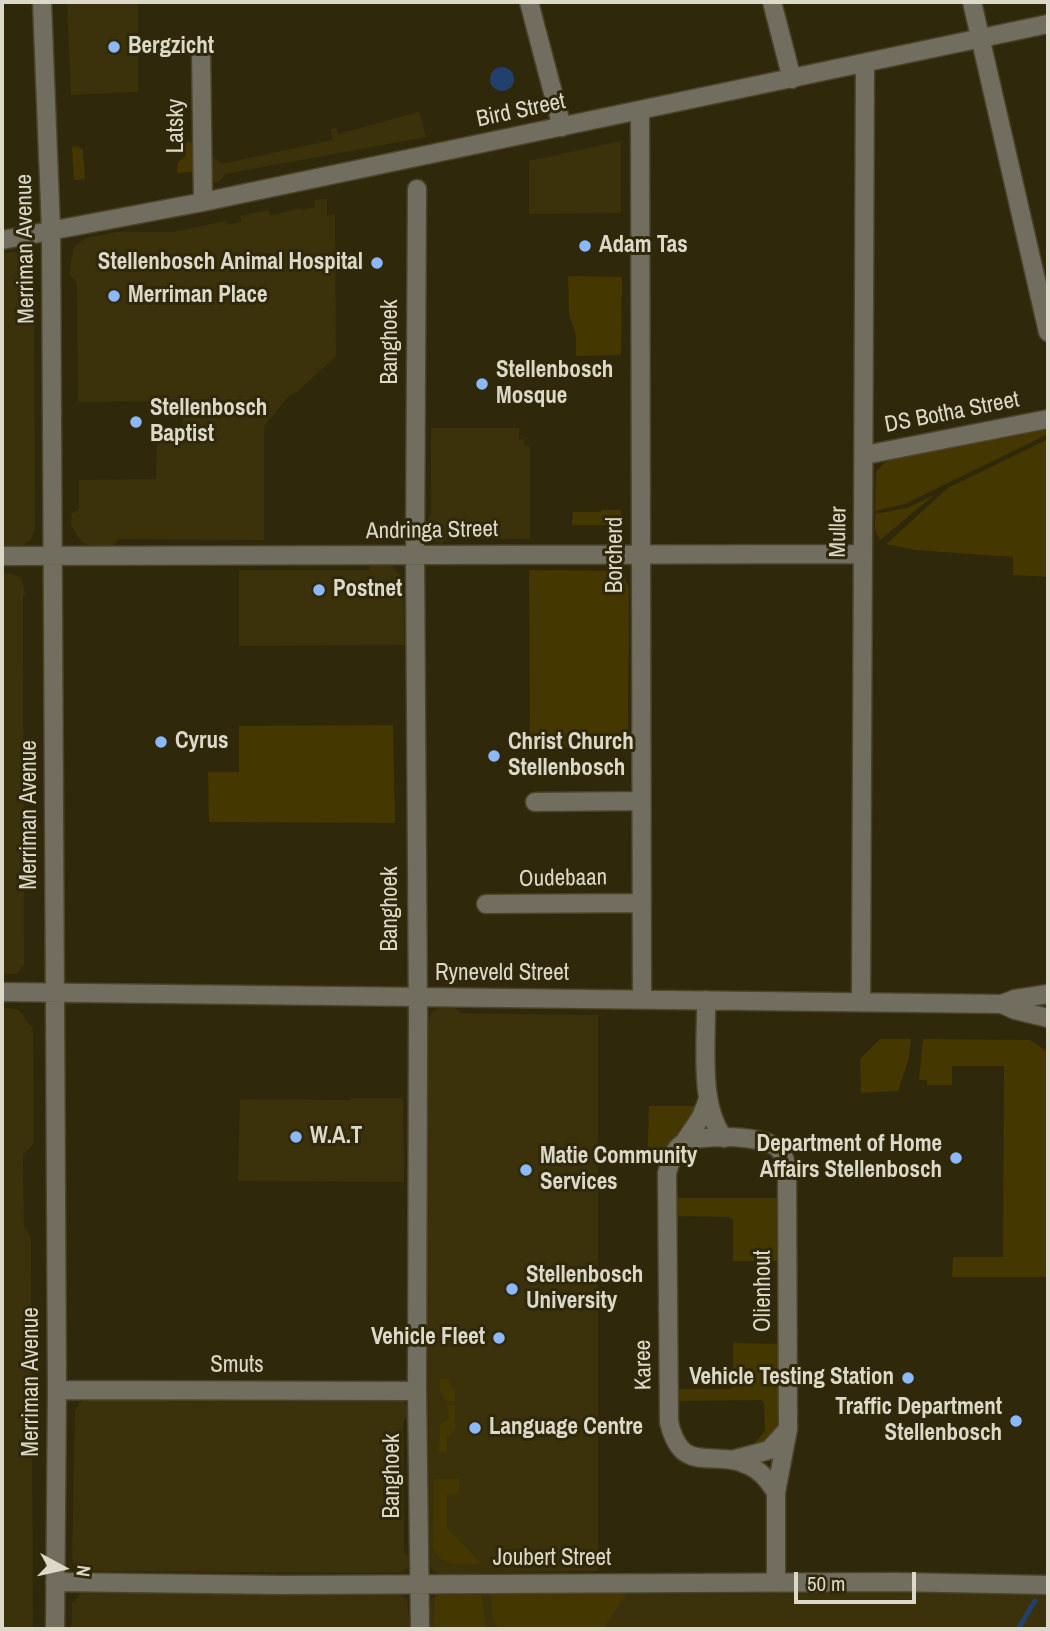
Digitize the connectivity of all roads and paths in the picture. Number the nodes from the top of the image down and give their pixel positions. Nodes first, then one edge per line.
1 (42, 2) edge
2 (529, 2) edge
3 (772, 2) edge
4 (972, 2) edge
5 (1048, 23) edge
6 (981, 38) junction
7 (201, 49) dead end
8 (865, 63) junction
9 (792, 79) junction
10 (640, 111) junction
11 (562, 127) junction
12 (417, 188) dead end
13 (204, 202) junction
14 (51, 230) junction
15 (2, 240) edge
16 (1048, 332) edge
17 (1048, 419) edge
18 (865, 455) junction
19 (640, 554) junction
20 (863, 554) junction
21 (52, 555) junction
22 (2, 556) edge
23 (415, 556) junction
24 (535, 802) dead end
25 (640, 802) junction
26 (641, 903) junction
27 (486, 904) dead end
28 (2, 992) edge
29 (55, 993) junction
30 (1048, 994) edge
31 (417, 998) junction
32 (642, 999) junction
33 (706, 1000) junction
34 (861, 1002) junction
35 (1002, 1004) junction
36 (1048, 1018) edge
37 (707, 1102) junction
38 (724, 1138) junction
39 (682, 1144) junction
40 (57, 1390) junction
41 (417, 1391) junction
42 (788, 1429) junction
43 (732, 1460) junction
44 (776, 1492) junction
45 (55, 1582) junction
46 (776, 1583) junction
47 (418, 1584) junction
48 (1048, 1585) edge
49 (55, 1629) edge
50 (420, 1629) edge

1 - 14 street, Merriman Avenue
2 - 11 street
3 - 9 street
4 - 6 street
5 - 6 street, Bird Street
6 - 8 street, Bird Street
6 - 16 street
7 - 13 street, Latsky
8 - 9 street, Bird Street
8 - 18 street, Muller
9 - 10 street, Bird Street
10 - 11 street, Bird Street
10 - 19 street, Borcherd
11 - 13 street, Bird Street
12 - 23 street, Banghoek
13 - 14 street, Bird Street
14 - 15 street, Bird Street
14 - 21 street, Merriman Avenue
17 - 18 street, DS Botha Street
18 - 20 street, Muller
19 - 20 street, Andringa Street
19 - 23 street, Andringa Street
19 - 25 street, Borcherd
20 - 34 street, Muller
21 - 22 street, Andringa Street
21 - 23 street, Andringa Street
21 - 29 street, Merriman Avenue
23 - 31 street, Banghoek
24 - 25 street
25 - 26 street, Borcherd
26 - 27 street, Oudebaan
26 - 32 street, Borcherd
28 - 29 street, Ryneveld Street
29 - 31 street, Ryneveld Street
29 - 40 street, Merriman Avenue
30 - 35 street, Ryneveld Street
31 - 32 street, Ryneveld Street
31 - 41 street, Banghoek
32 - 33 street, Ryneveld Street
33 - 34 street, Ryneveld Street
33 - 37 street, Karee
34 - 35 street, Ryneveld Street
35 - 36 street, Ryneveld Street
37 - 38 street, Karee
37 - 39 street, Karee
38 - 39 street
38 - 42 street, Olienhout
39 - 43 street, Karee
40 - 41 street, Smuts
40 - 45 street, Merriman Avenue
41 - 47 street, Banghoek
42 - 43 street, Karee
42 - 44 street, Olienhout
43 - 44 street, Karee
44 - 46 street
45 - 47 street, Joubert Street
45 - 49 street, Merriman Avenue
46 - 47 street, Joubert Street
46 - 48 street, Joubert Street
47 - 50 street, Banghoek

